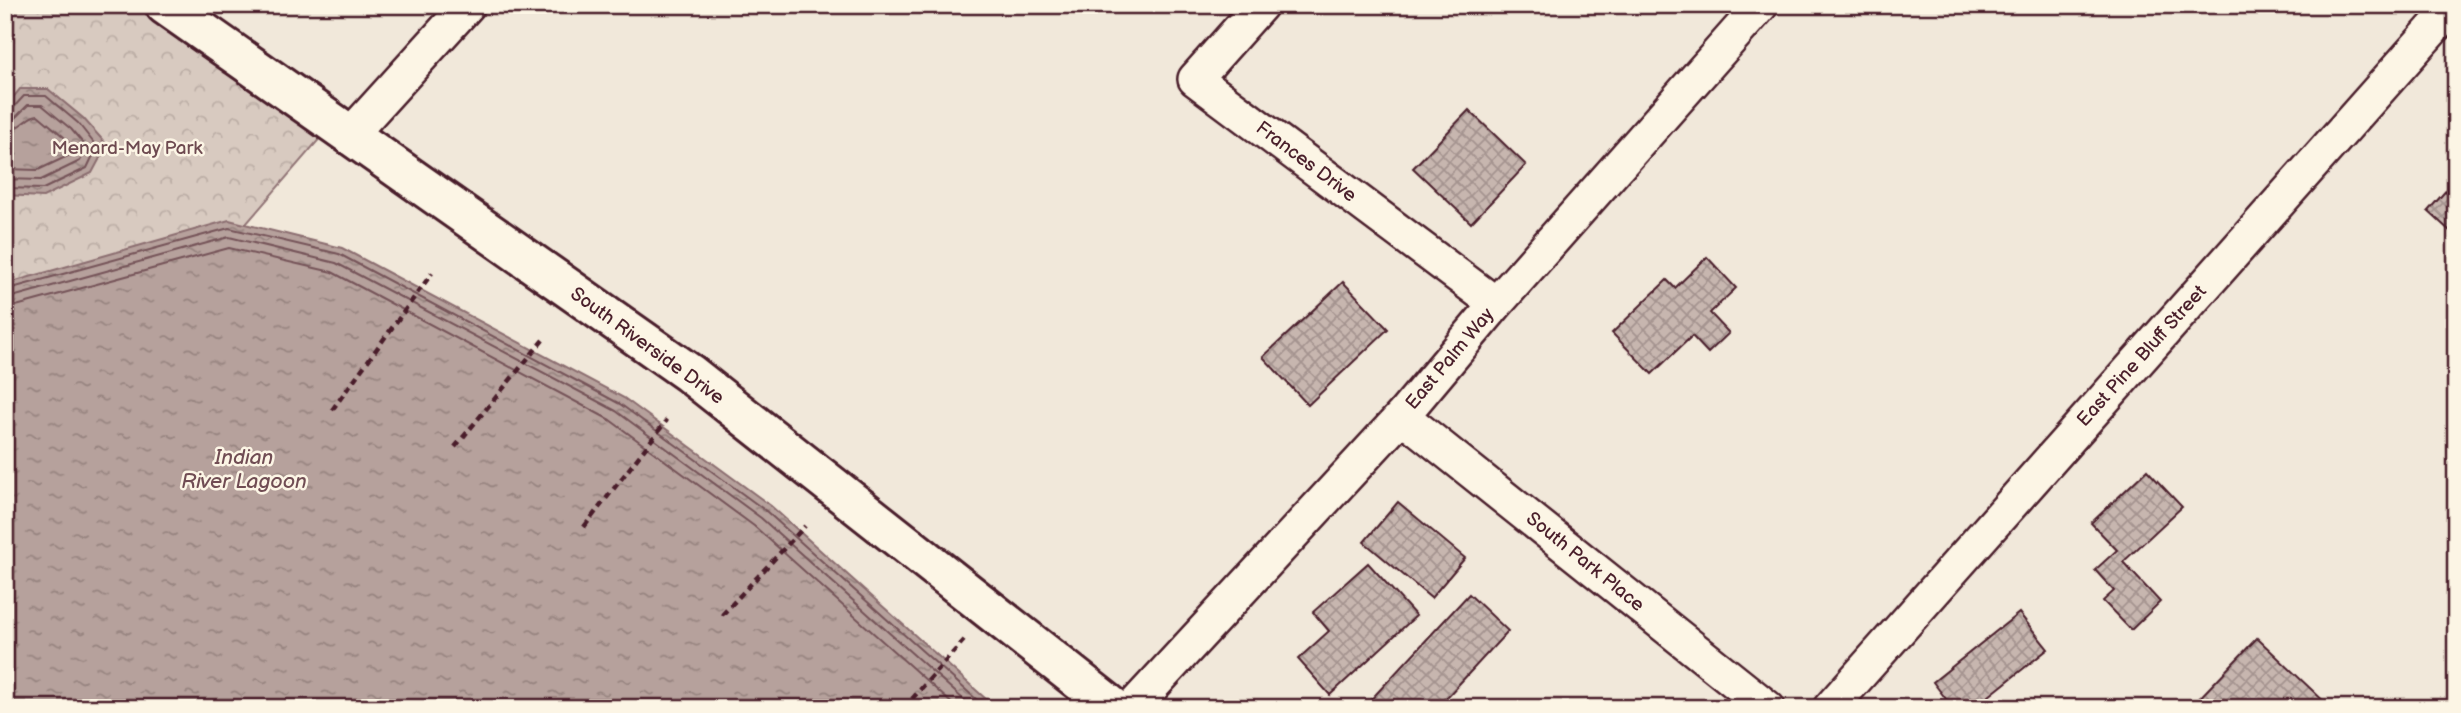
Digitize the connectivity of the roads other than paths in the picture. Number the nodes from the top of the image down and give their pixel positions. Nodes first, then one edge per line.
1 (165, 5) edge
2 (468, 5) edge
3 (1261, 5) edge
4 (1761, 5) edge
5 (2454, 5) edge
6 (350, 135) junction
7 (1496, 304) junction
8 (1402, 416) junction
9 (1114, 708) edge
10 (1132, 708) edge
11 (1768, 708) edge
12 (1830, 708) edge

1 - 6 street, South Riverside Drive
2 - 6 street
3 - 7 street, Frances Drive
4 - 7 street, East Palm Way
5 - 12 street, East Pine Bluff Street
6 - 9 street, South Riverside Drive
7 - 8 street, East Palm Way
8 - 10 street, East Palm Way
8 - 11 street, South Park Place

